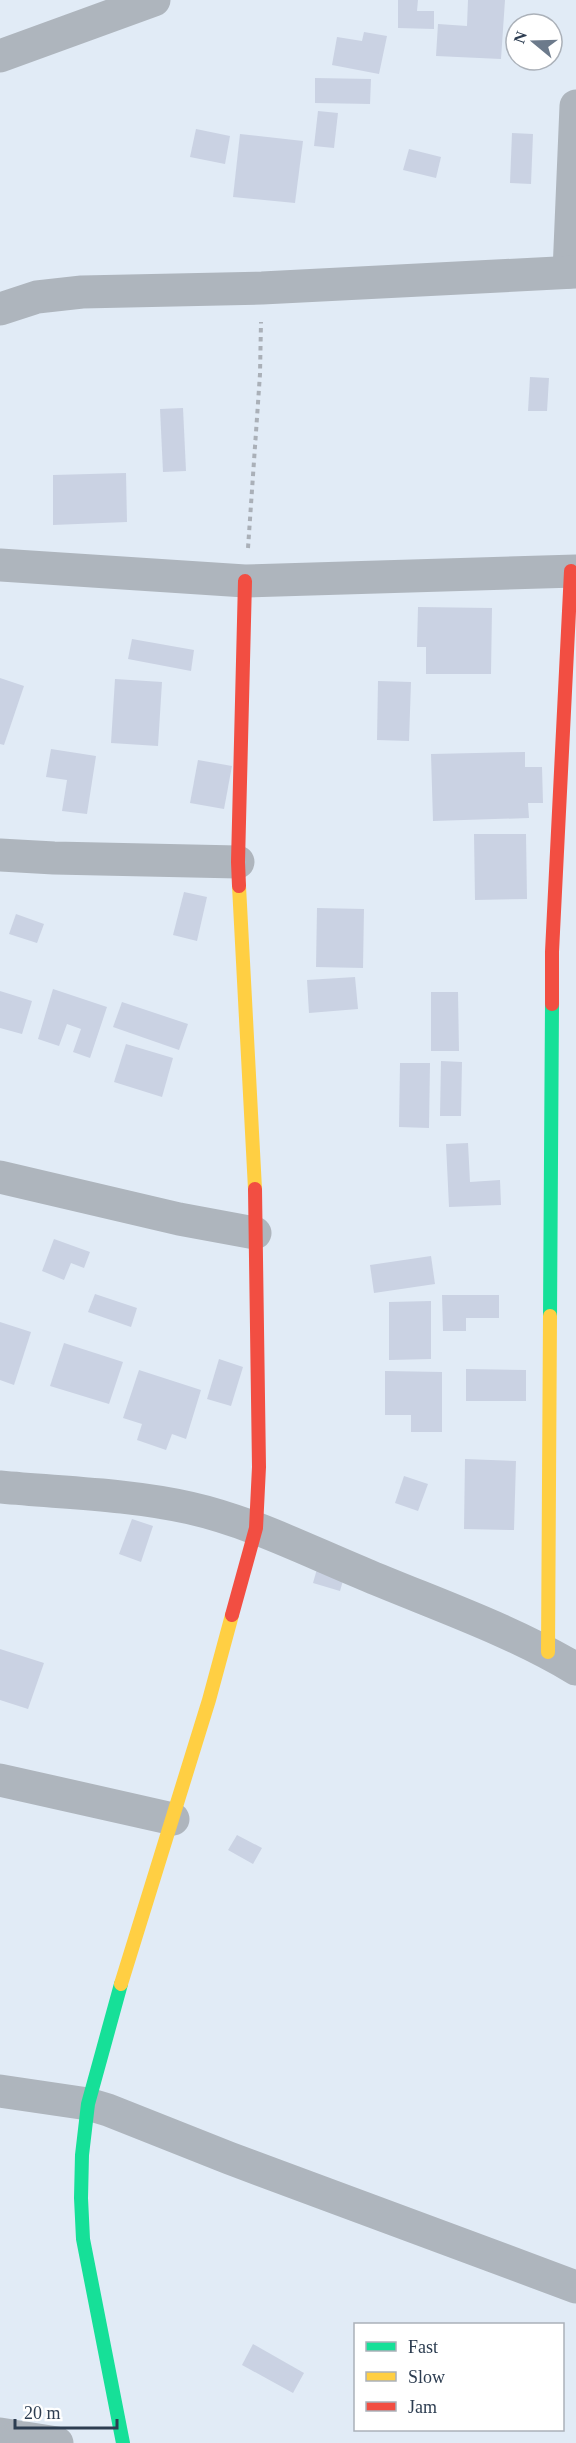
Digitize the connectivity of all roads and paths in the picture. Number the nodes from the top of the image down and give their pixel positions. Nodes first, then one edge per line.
1 (154, 0) edge
2 (0, 56) edge
3 (576, 106) edge
4 (572, 272) edge
5 (262, 288) junction
6 (0, 309) edge
7 (0, 565) edge
8 (573, 571) edge
9 (245, 581) junction
10 (0, 855) edge
11 (238, 862) junction
12 (0, 1177) edge
13 (255, 1233) junction
14 (0, 1487) edge
15 (256, 1528) junction
16 (548, 1652) junction
17 (576, 1669) edge
18 (0, 1780) edge
19 (173, 1819) junction
20 (0, 2091) edge
21 (88, 2104) junction
22 (576, 2287) edge
23 (0, 2434) edge
24 (57, 2443) edge
25 (123, 2443) edge

1 - 2 street
3 - 4 street
4 - 5 street
5 - 6 street
5 - 9 path
7 - 9 street
8 - 9 street
8 - 16 street
9 - 11 street
10 - 11 street
11 - 13 street
12 - 13 street
13 - 15 street
14 - 15 street
15 - 16 street
15 - 19 street
16 - 17 street
18 - 19 street
19 - 21 street
20 - 21 street
21 - 22 street
21 - 25 street
23 - 24 street

